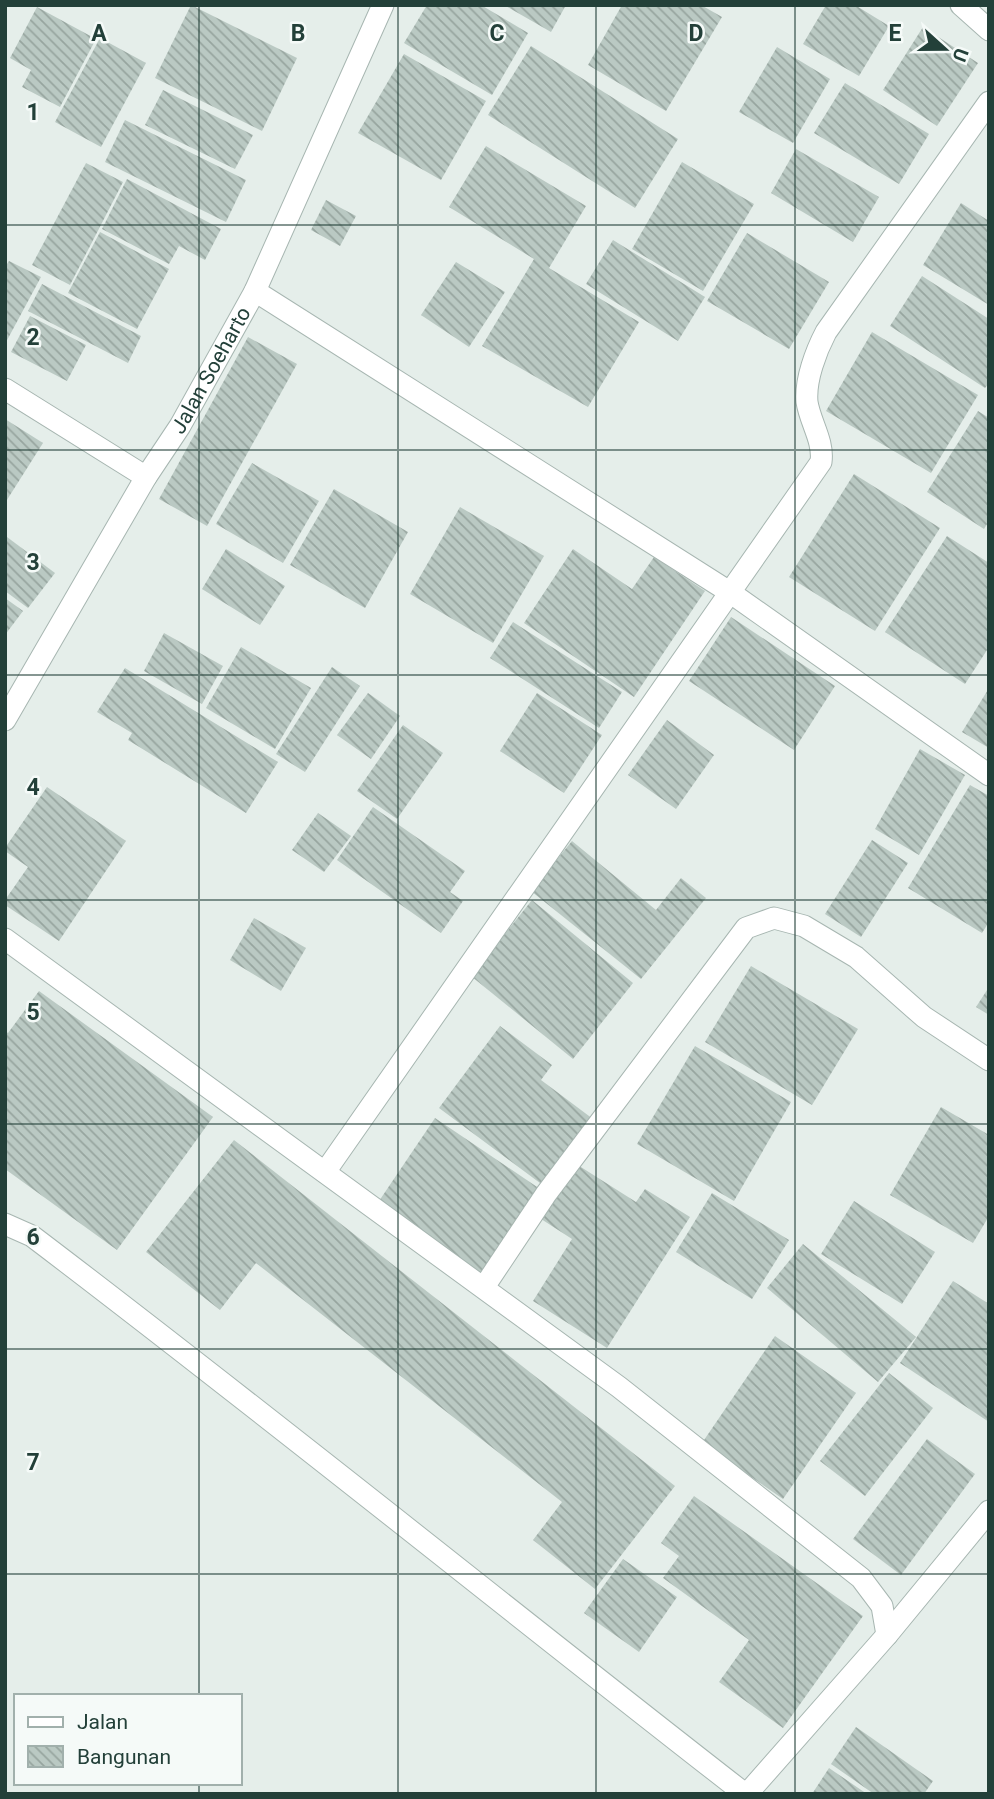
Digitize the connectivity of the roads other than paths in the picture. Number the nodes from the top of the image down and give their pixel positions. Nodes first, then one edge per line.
1 (383, 5) edge
2 (961, 5) edge
3 (989, 30) edge
4 (989, 102) edge
5 (255, 291) junction
6 (5, 389) edge
7 (146, 477) junction
8 (730, 593) junction
9 (5, 720) edge
10 (989, 775) edge
11 (5, 939) edge
12 (989, 1060) edge
13 (325, 1172) junction
14 (5, 1224) edge
15 (484, 1287) junction
16 (989, 1511) edge
17 (887, 1635) junction
18 (746, 1794) edge

1 - 5 street, Jalan Soeharto
2 - 3 street
4 - 8 street
5 - 7 street, Jalan Soeharto
5 - 8 street
6 - 7 street
7 - 9 street, Jalan Soeharto
8 - 10 street
8 - 13 street
11 - 13 street
12 - 15 street
13 - 15 street
14 - 18 street
15 - 17 street
16 - 17 street
17 - 18 street

